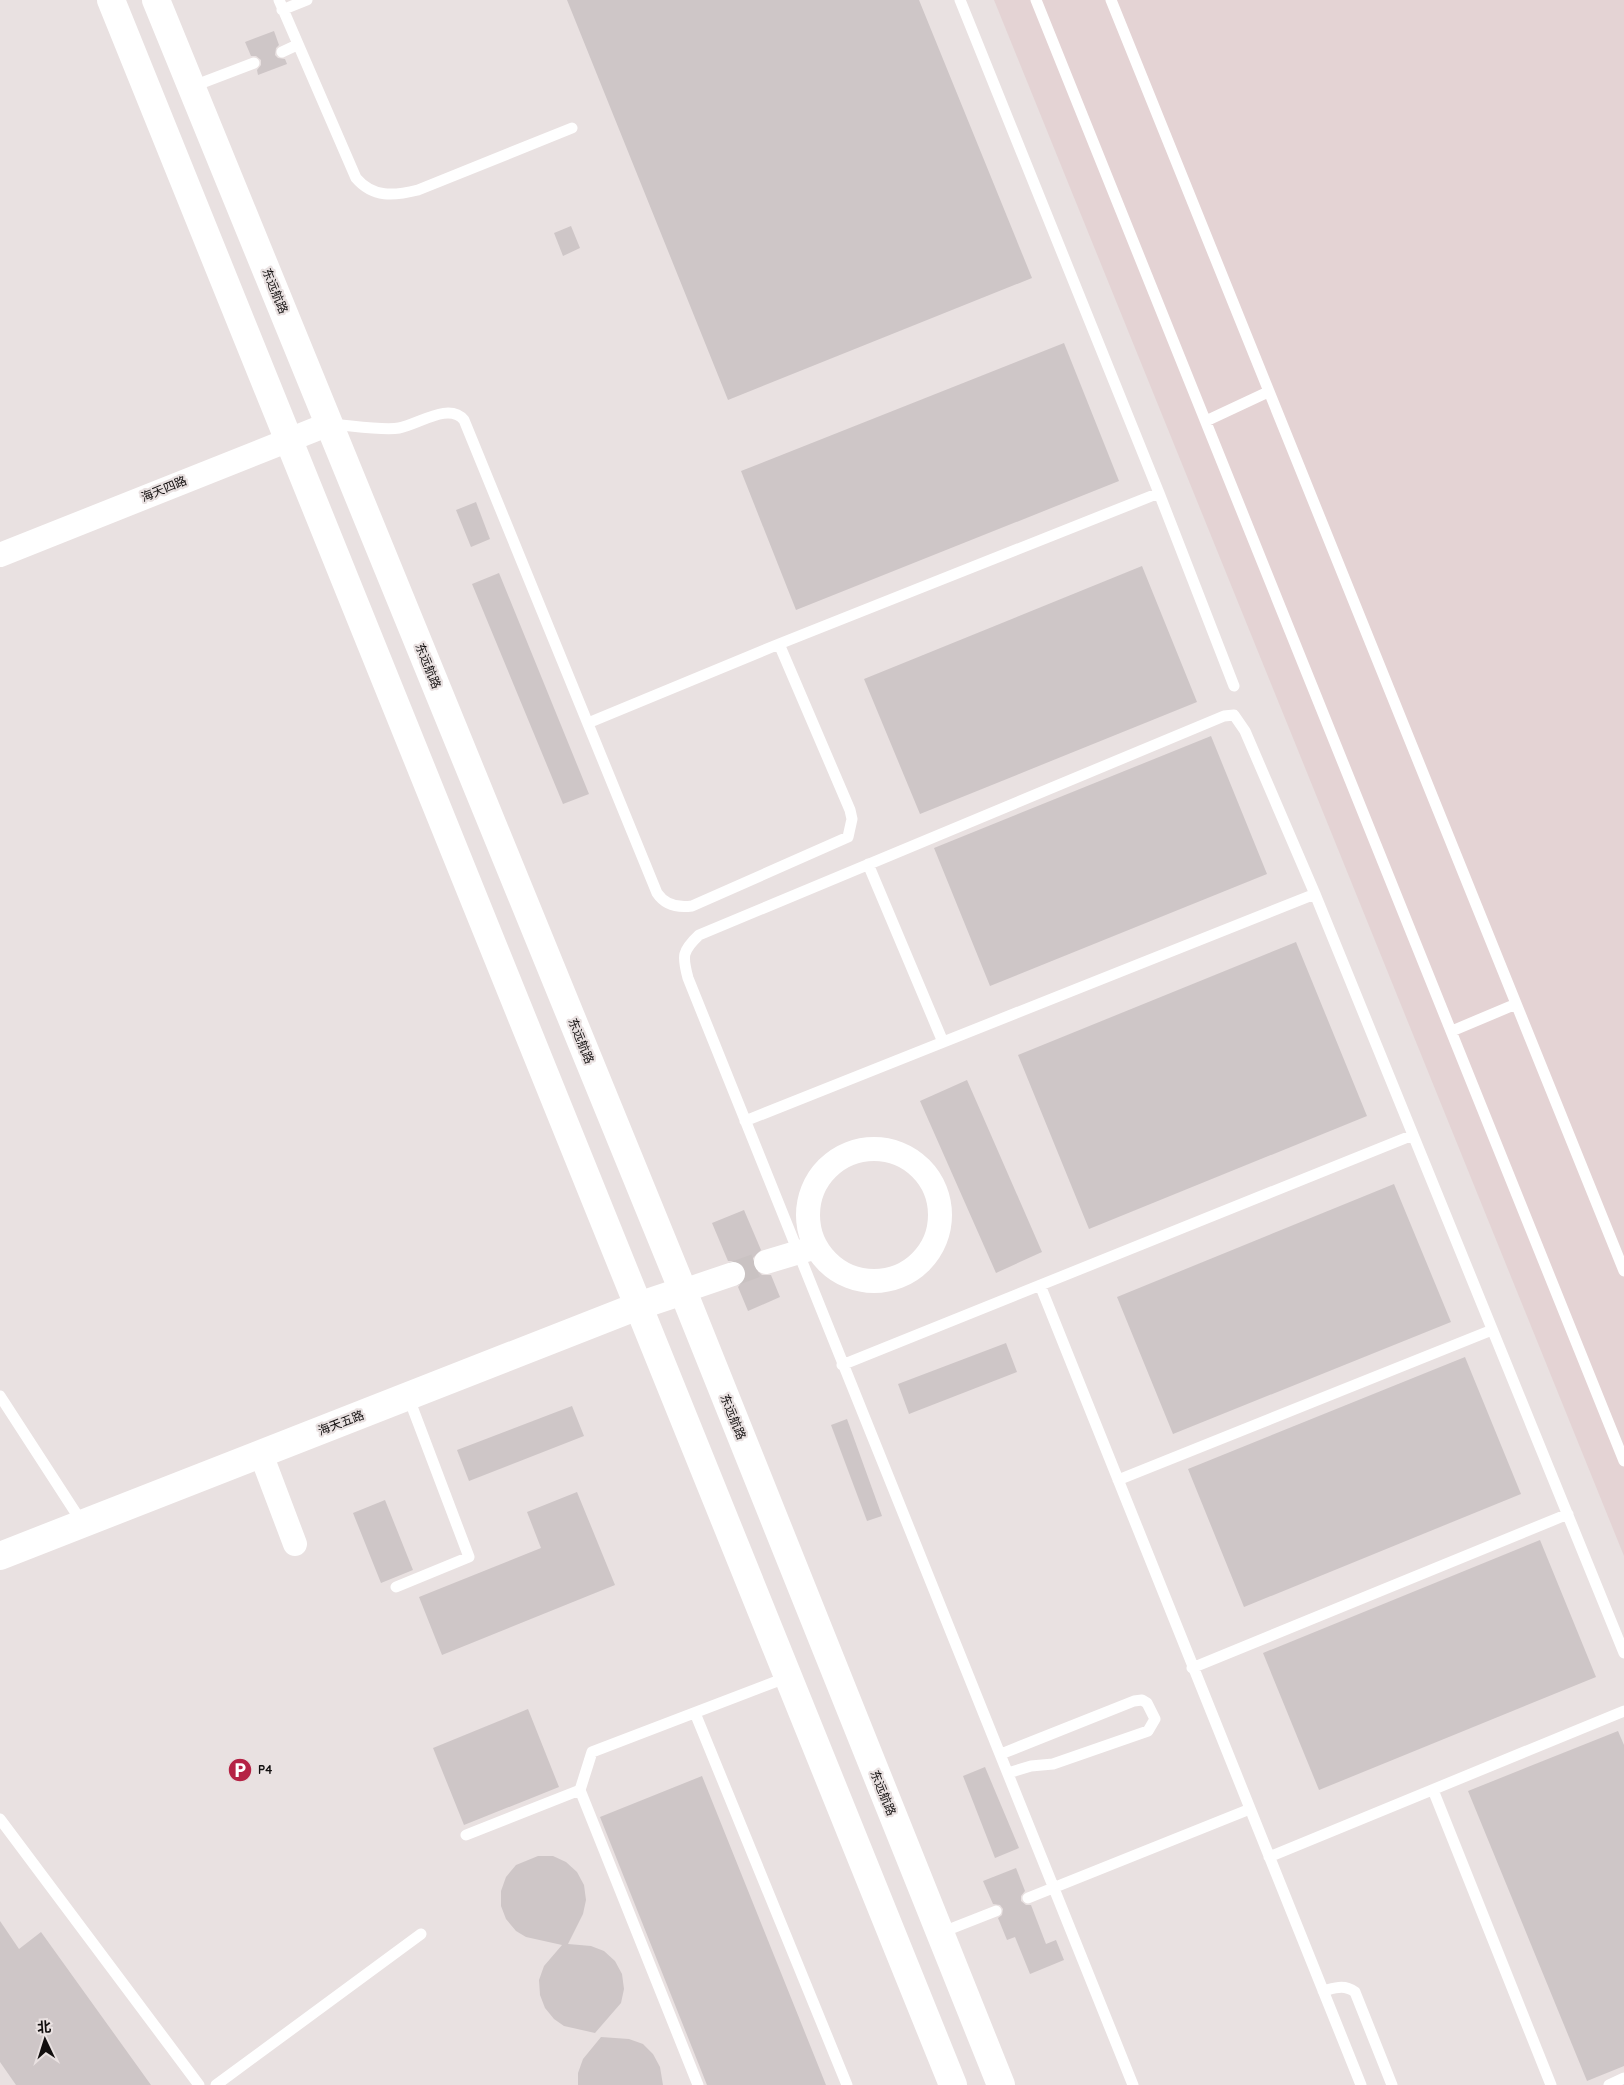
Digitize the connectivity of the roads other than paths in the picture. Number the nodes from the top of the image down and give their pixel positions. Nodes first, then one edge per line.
1 (111, 0) edge
2 (156, 0) edge
3 (307, 0) edge
4 (960, 0) edge
5 (1036, 0) edge
6 (1111, 0) edge
7 (280, 5) edge
8 (297, 45) junction
9 (282, 52) dead end
10 (254, 63) dead end
11 (191, 87) junction
12 (572, 128) dead end
13 (1268, 392) junction
14 (1206, 421) junction
15 (329, 424) junction
16 (288, 439) junction
17 (1159, 493) junction
18 (0, 555) edge
19 (779, 644) junction
20 (1234, 686) dead end
21 (588, 723) junction
22 (868, 864) junction
23 (1315, 894) junction
24 (1516, 1004) junction
25 (1452, 1031) junction
26 (943, 1042) junction
27 (745, 1122) junction
28 (1413, 1136) junction
29 (806, 1250) junction
30 (766, 1262) tunnel mouth
31 (1624, 1271) edge
32 (733, 1274) tunnel mouth
33 (1040, 1285) junction
34 (682, 1291) junction
35 (638, 1306) junction
36 (1492, 1330) junction
37 (842, 1365) junction
38 (0, 1396) edge
39 (408, 1396) junction
40 (261, 1454) junction
41 (1624, 1461) edge
42 (1118, 1480) junction
43 (1568, 1514) junction
44 (83, 1524) junction
45 (295, 1544) dead end
46 (0, 1556) edge
47 (396, 1587) dead end
48 (1624, 1653) edge
49 (1192, 1668) junction
50 (788, 1677) junction
51 (1624, 1711) edge
52 (695, 1713) junction
53 (1001, 1754) junction
54 (1008, 1773) junction
55 (580, 1790) junction
56 (1433, 1790) junction
57 (1250, 1809) junction
58 (0, 1819) edge
59 (466, 1835) dead end
60 (1269, 1857) junction
61 (1055, 1888) junction
62 (1028, 1898) dead end
63 (996, 1911) dead end
64 (940, 1933) junction
65 (421, 1934) dead end
66 (1323, 1990) junction
67 (1624, 2078) edge
68 (199, 2085) edge
69 (216, 2085) edge
70 (698, 2085) edge
71 (847, 2085) edge
72 (953, 2085) edge
73 (1000, 2085) edge
74 (1134, 2085) edge
75 (1361, 2085) edge
76 (1392, 2085) edge
77 (1551, 2085) edge
78 (1609, 2085) edge

1 - 16 street
2 - 11 street, 东远航路
3 - 7 lane
4 - 17 lane
5 - 14 lane
6 - 13 lane
7 - 8 lane
8 - 9 lane
8 - 12 lane
10 - 11 lane
11 - 15 street, 东远航路
13 - 14 lane
13 - 24 lane
14 - 25 lane
15 - 16 street, 海天四路
15 - 21 lane
15 - 34 street, 东远航路
16 - 18 street, 海天四路
16 - 35 street
17 - 19 lane
17 - 20 lane
19 - 21 lane
19 - 21 lane
22 - 23 lane
22 - 26 lane
22 - 27 lane
23 - 26 lane
23 - 28 lane
24 - 25 lane
24 - 31 lane
25 - 41 lane
26 - 27 lane
27 - 29 lane
28 - 33 lane
28 - 36 lane
29 - 29 street
29 - 30 street
29 - 37 lane
32 - 34 street
33 - 37 lane
33 - 42 lane
34 - 35 street, 海天五路
34 - 64 street, 东远航路
35 - 39 street, 海天五路
35 - 50 street
36 - 42 lane
36 - 43 lane
37 - 53 lane
38 - 44 lane
39 - 40 street, 海天五路
39 - 47 lane
40 - 44 street, 海天五路
40 - 45 street
42 - 49 lane
43 - 48 lane
43 - 49 lane
44 - 46 street, 海天五路
49 - 57 lane
50 - 52 lane
50 - 72 street
51 - 56 lane
52 - 55 lane
52 - 71 lane
53 - 54 lane
53 - 54 lane
54 - 61 lane
55 - 59 lane
55 - 70 lane
56 - 60 lane
56 - 77 lane
57 - 60 lane
57 - 61 lane
58 - 68 lane
60 - 66 lane
61 - 62 lane
61 - 74 lane
63 - 64 lane
64 - 73 street, 东远航路
65 - 69 lane
66 - 75 lane
66 - 76 lane
67 - 78 lane

